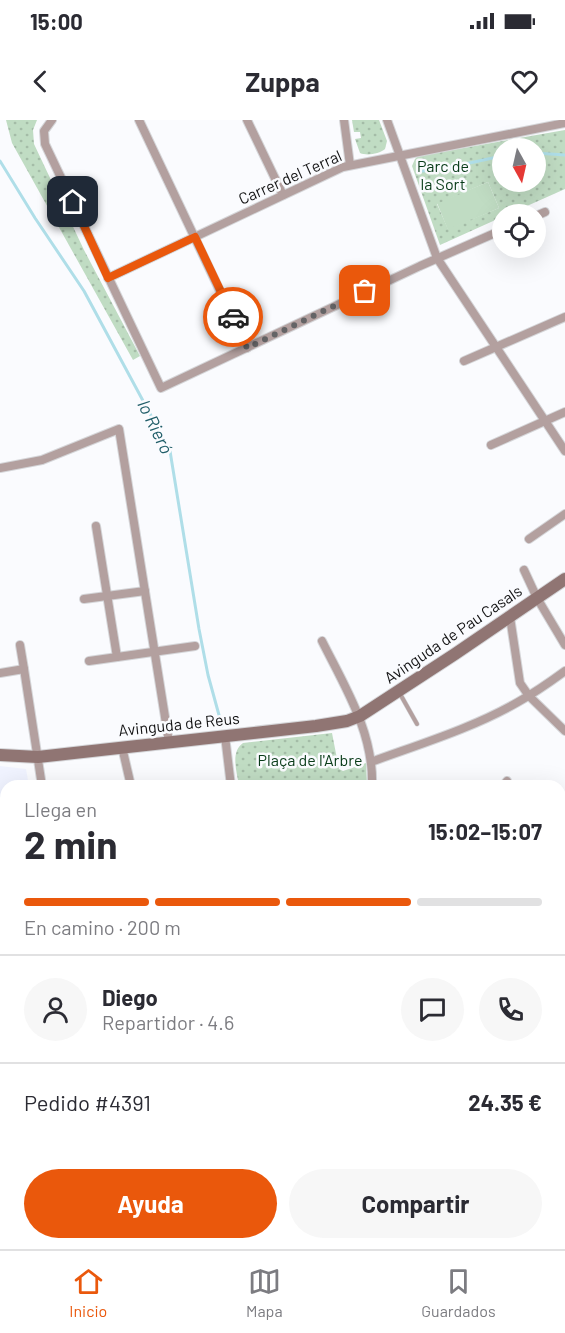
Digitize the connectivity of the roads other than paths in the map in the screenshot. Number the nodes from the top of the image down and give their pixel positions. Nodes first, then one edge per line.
1 (52, 120) edge
2 (139, 120) edge
3 (247, 120) edge
4 (344, 120) edge
5 (387, 120) edge
6 (565, 123) edge
7 (536, 124) edge
8 (400, 155) junction
9 (350, 165) junction
10 (283, 195) junction
11 (492, 234) edge
12 (195, 237) junction
13 (437, 258) junction
14 (108, 278) junction
15 (565, 317) edge
16 (496, 347) junction
17 (247, 348) junction
18 (464, 361) dead end
19 (565, 412) edge
20 (545, 421) junction
21 (491, 445) dead end
22 (565, 451) edge
23 (0, 468) edge
24 (565, 514) edge
25 (96, 526) dead end
26 (529, 539) dead end
27 (524, 570) dead end
28 (565, 579) edge
29 (145, 591) junction
30 (108, 596) junction
31 (537, 598) junction
32 (84, 599) dead end
33 (510, 617) junction
34 (565, 627) edge
35 (557, 632) junction
36 (322, 641) dead end
37 (20, 645) dead end
38 (565, 645) edge
39 (195, 646) dead end
40 (155, 652) junction
41 (117, 657) junction
42 (89, 661) dead end
43 (24, 669) junction
44 (565, 671) edge
45 (0, 673) edge
46 (399, 691) junction
47 (529, 696) junction
48 (360, 716) junction
49 (417, 724) dead end
50 (565, 731) edge
51 (225, 736) junction
52 (169, 742) junction
53 (122, 747) junction
54 (0, 755) edge
55 (38, 757) junction
56 (371, 762) junction
57 (41, 780) edge
58 (130, 780) edge
59 (230, 780) edge
60 (372, 780) edge

1 - 14 street
2 - 12 street
3 - 10 street
4 - 9 street
5 - 8 street
6 - 7 street, Carrer del Terral
7 - 8 street, Carrer del Terral
8 - 9 street, Carrer del Terral
8 - 13 street
9 - 10 street, Carrer del Terral
10 - 12 street, Carrer del Terral
11 - 13 street
12 - 14 street, Carrer del Terral
12 - 17 street
13 - 16 street
13 - 17 street
14 - 17 street
15 - 16 street
16 - 18 street
16 - 20 street
19 - 20 street
20 - 21 street
20 - 22 street
23 - 29 street
24 - 26 street
25 - 30 street
27 - 31 street
28 - 31 street, Avinguda de Pau Casals
29 - 30 street
29 - 40 street
30 - 32 street
30 - 41 street
31 - 33 street, Avinguda de Pau Casals
31 - 35 street
33 - 46 street, Avinguda de Pau Casals
33 - 47 street
34 - 35 street
35 - 38 street
36 - 48 street
37 - 43 street
39 - 40 street
40 - 41 street
40 - 52 street
41 - 42 street
43 - 45 street
43 - 55 street
44 - 47 street
46 - 48 street, Avinguda de Pau Casals
46 - 49 lane
47 - 50 street
47 - 56 street
48 - 51 street, Avinguda de Reus
48 - 56 street
51 - 52 street, Avinguda de Reus
51 - 59 street
52 - 53 street, Avinguda de Reus
53 - 55 street, Avinguda de Reus
53 - 58 street
54 - 55 street, Avinguda de Reus
55 - 57 street
56 - 60 street

